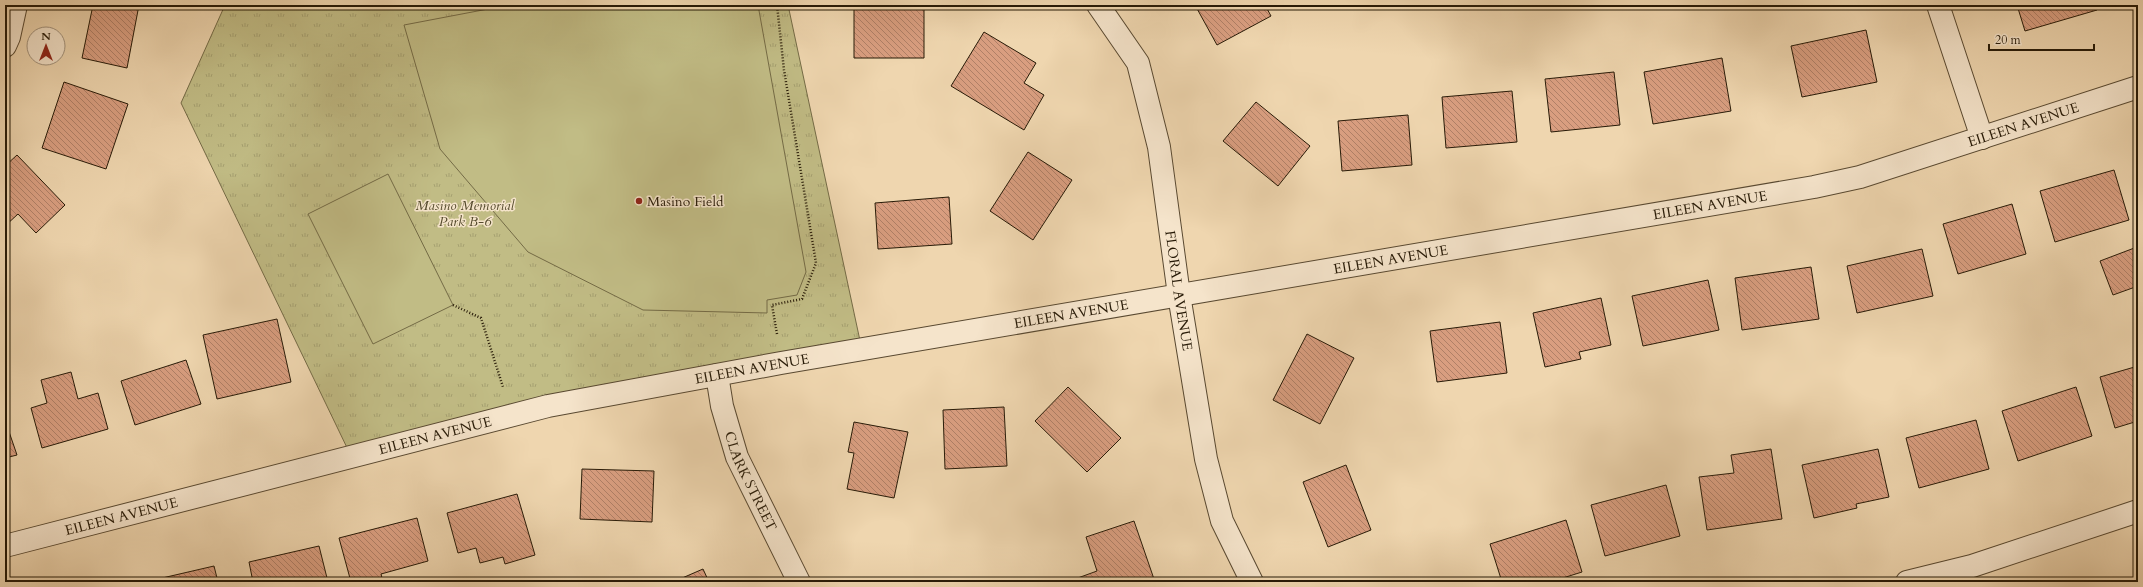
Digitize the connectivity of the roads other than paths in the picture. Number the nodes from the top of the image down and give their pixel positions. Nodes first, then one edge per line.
1 (16, 5) edge
2 (1098, 5) edge
3 (1938, 5) edge
4 (5, 46) edge
5 (2138, 87) edge
6 (1982, 138) junction
7 (1179, 295) junction
8 (717, 375) junction
9 (2138, 511) edge
10 (5, 546) edge
11 (799, 582) edge
12 (1252, 582) edge
13 (1907, 582) edge

1 - 4 street
2 - 7 street, FLORAL AVENUE
3 - 6 street
5 - 6 street, EILEEN AVENUE
6 - 7 street, EILEEN AVENUE
7 - 8 street, EILEEN AVENUE
7 - 12 street, FLORAL AVENUE
8 - 10 street, EILEEN AVENUE
8 - 11 street, CLARK STREET
9 - 13 street

